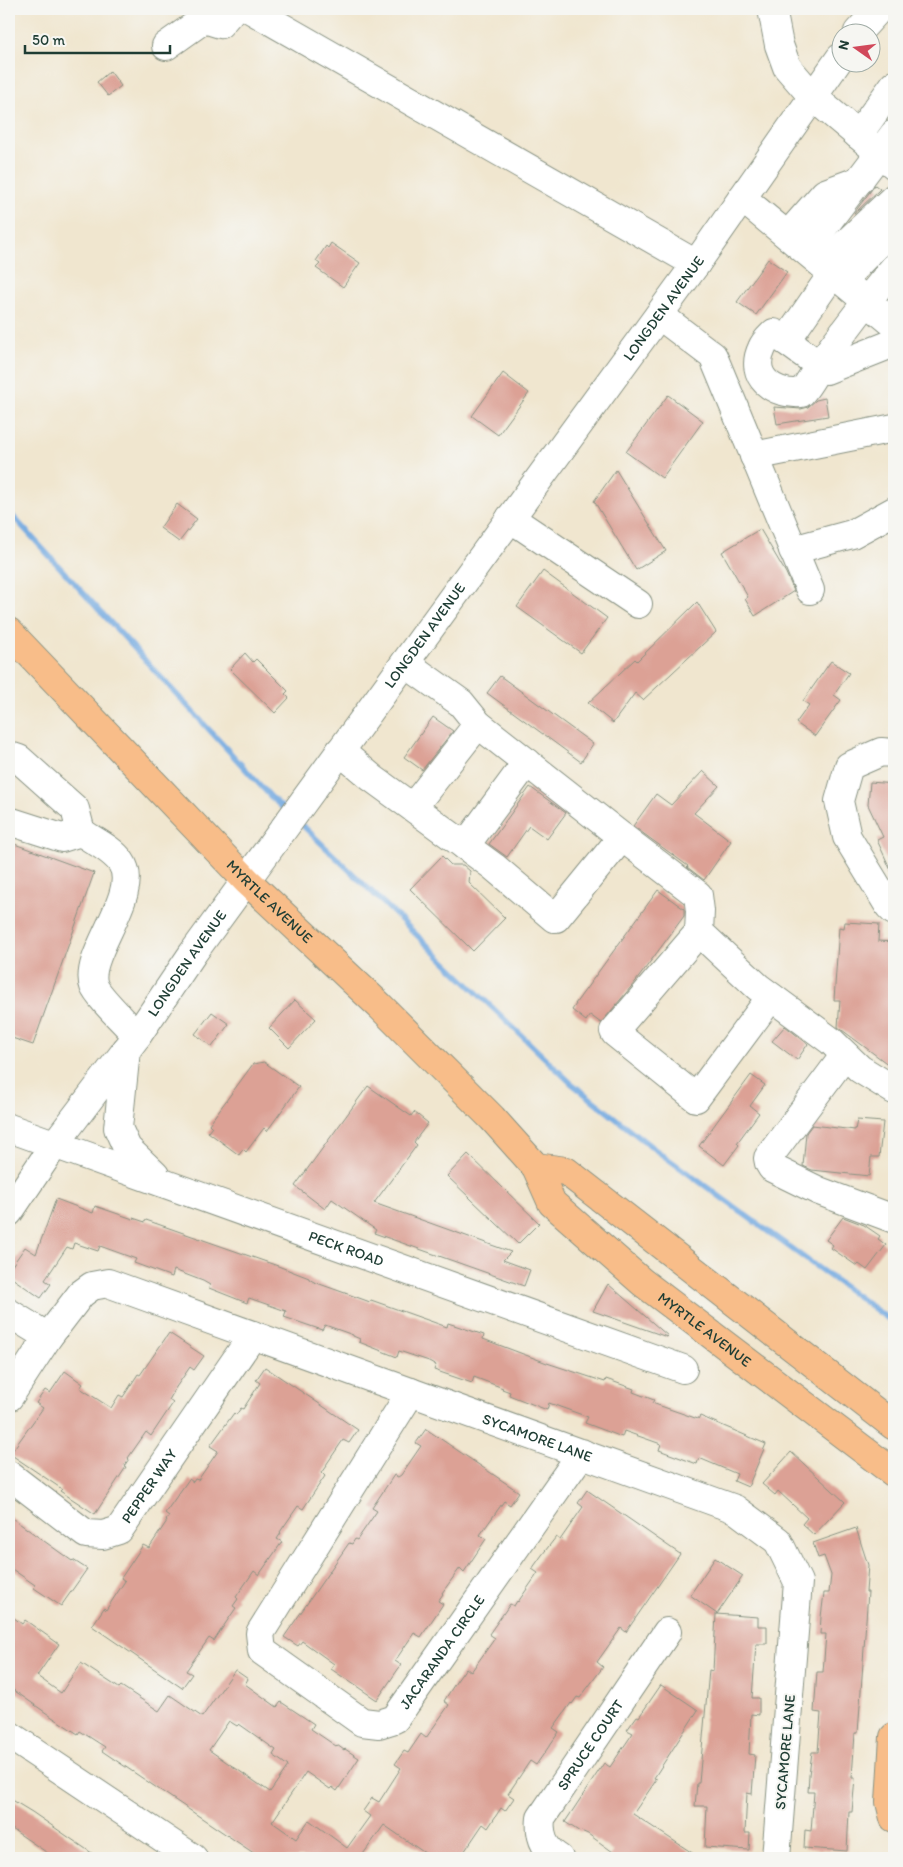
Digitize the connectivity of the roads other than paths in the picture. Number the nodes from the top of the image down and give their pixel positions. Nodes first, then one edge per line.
1 (233, 9) edge
2 (250, 9) edge
3 (772, 9) edge
4 (872, 9) edge
5 (879, 9) edge
6 (864, 22) edge
7 (867, 22) edge
8 (166, 46) dead end
9 (830, 72) edge
10 (894, 85) edge
11 (813, 97) junction
12 (858, 135) junction
13 (890, 151) edge
14 (742, 198) junction
15 (894, 199) edge
16 (894, 226) edge
17 (818, 261) junction
18 (696, 264) junction
19 (894, 268) edge
20 (884, 309) edge
21 (659, 315) junction
22 (786, 340) junction
23 (894, 343) edge
24 (819, 365) junction
25 (894, 428) edge
26 (754, 456) junction
27 (894, 511) edge
28 (510, 518) junction
29 (793, 550) junction
30 (810, 590) dead end
31 (638, 604) dead end
32 (12, 643) edge
33 (405, 663) junction
34 (478, 724) junction
35 (340, 752) junction
36 (894, 753) edge
37 (9, 758) edge
38 (527, 762) junction
39 (413, 806) junction
40 (9, 821) edge
41 (81, 832) junction
42 (622, 837) junction
43 (466, 846) junction
44 (246, 881) junction
45 (894, 911) edge
46 (699, 932) junction
47 (772, 997) junction
48 (132, 1043) junction
49 (845, 1055) junction
50 (894, 1090) edge
51 (9, 1128) edge
52 (55, 1144) junction
53 (536, 1167) junction
54 (164, 1183) junction
55 (9, 1212) edge
56 (894, 1219) edge
57 (9, 1313) edge
58 (253, 1335) junction
59 (48, 1337) junction
60 (19, 1359) edge
61 (683, 1368) dead end
62 (411, 1392) junction
63 (9, 1397) edge
64 (894, 1426) edge
65 (582, 1453) junction
66 (894, 1473) edge
67 (9, 1475) edge
68 (667, 1632) dead end
69 (9, 1735) edge
70 (894, 1737) edge
71 (894, 1818) edge
72 (193, 1858) edge
73 (560, 1858) edge
74 (776, 1858) edge

1 - 8 street
2 - 18 street
3 - 11 street
4 - 6 street
5 - 7 street
9 - 11 street, LONGDEN AVENUE
10 - 12 street
11 - 12 street
11 - 14 street, LONGDEN AVENUE
12 - 13 street
13 - 17 street
14 - 17 street
14 - 18 street, LONGDEN AVENUE
15 - 17 street
16 - 17 street
17 - 20 street
17 - 22 street
18 - 21 street, LONGDEN AVENUE
19 - 20 street
20 - 24 street
21 - 26 street
21 - 28 street, LONGDEN AVENUE
22 - 24 street
22 - 24 street
23 - 24 street
25 - 26 street
26 - 29 street
27 - 29 street
28 - 31 street
28 - 33 street, LONGDEN AVENUE
29 - 30 street
32 - 44 main road, MYRTLE AVENUE
33 - 34 street
33 - 35 street, LONGDEN AVENUE
34 - 38 street
34 - 39 street
35 - 39 street
35 - 44 street, LONGDEN AVENUE
36 - 45 street
37 - 41 street
38 - 42 street
38 - 43 street
39 - 43 street
40 - 41 street
41 - 48 street
42 - 43 street
42 - 46 street
44 - 48 street, LONGDEN AVENUE
44 - 53 main road, MYRTLE AVENUE
46 - 47 street
46 - 47 street
47 - 49 street
48 - 52 street, LONGDEN AVENUE
48 - 54 street
49 - 50 street
49 - 56 street
51 - 52 street, PECK ROAD
52 - 54 street, PECK ROAD
52 - 55 street, LONGDEN AVENUE
53 - 64 main road
53 - 66 main road, MYRTLE AVENUE
54 - 61 street, PECK ROAD
57 - 59 street
58 - 59 street, SYCAMORE LANE
58 - 62 street, SYCAMORE LANE
58 - 67 street, PEPPER WAY
59 - 60 street
60 - 63 street
62 - 65 street, SYCAMORE LANE
62 - 65 street, JACARANDA CIRCLE
65 - 74 street, SYCAMORE LANE
68 - 73 street, SPRUCE COURT
69 - 72 street
70 - 71 main road

